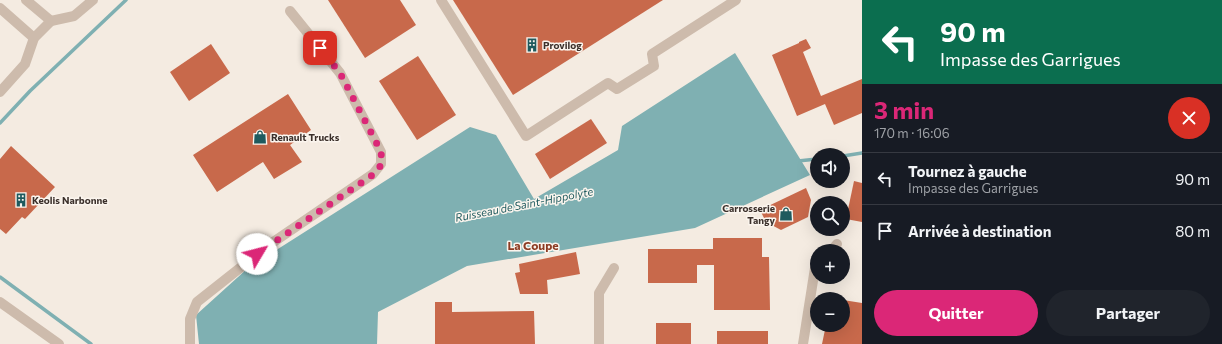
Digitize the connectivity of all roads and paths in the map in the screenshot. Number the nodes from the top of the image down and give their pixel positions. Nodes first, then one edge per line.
1 (26, 0) edge
2 (93, 0) edge
3 (441, 0) edge
4 (736, 0) edge
5 (0, 8) edge
6 (290, 11) dead end
7 (51, 21) junction
8 (34, 38) junction
9 (0, 92) edge
10 (614, 268) dead end
11 (813, 284) edge
12 (0, 302) edge
13 (59, 344) edge
14 (190, 344) edge
15 (599, 344) edge
16 (804, 344) edge

1 - 7 street
2 - 7 street
3 - 4 street
5 - 8 street
6 - 14 street
7 - 8 street
8 - 9 street
10 - 15 street
11 - 16 street
12 - 13 street

